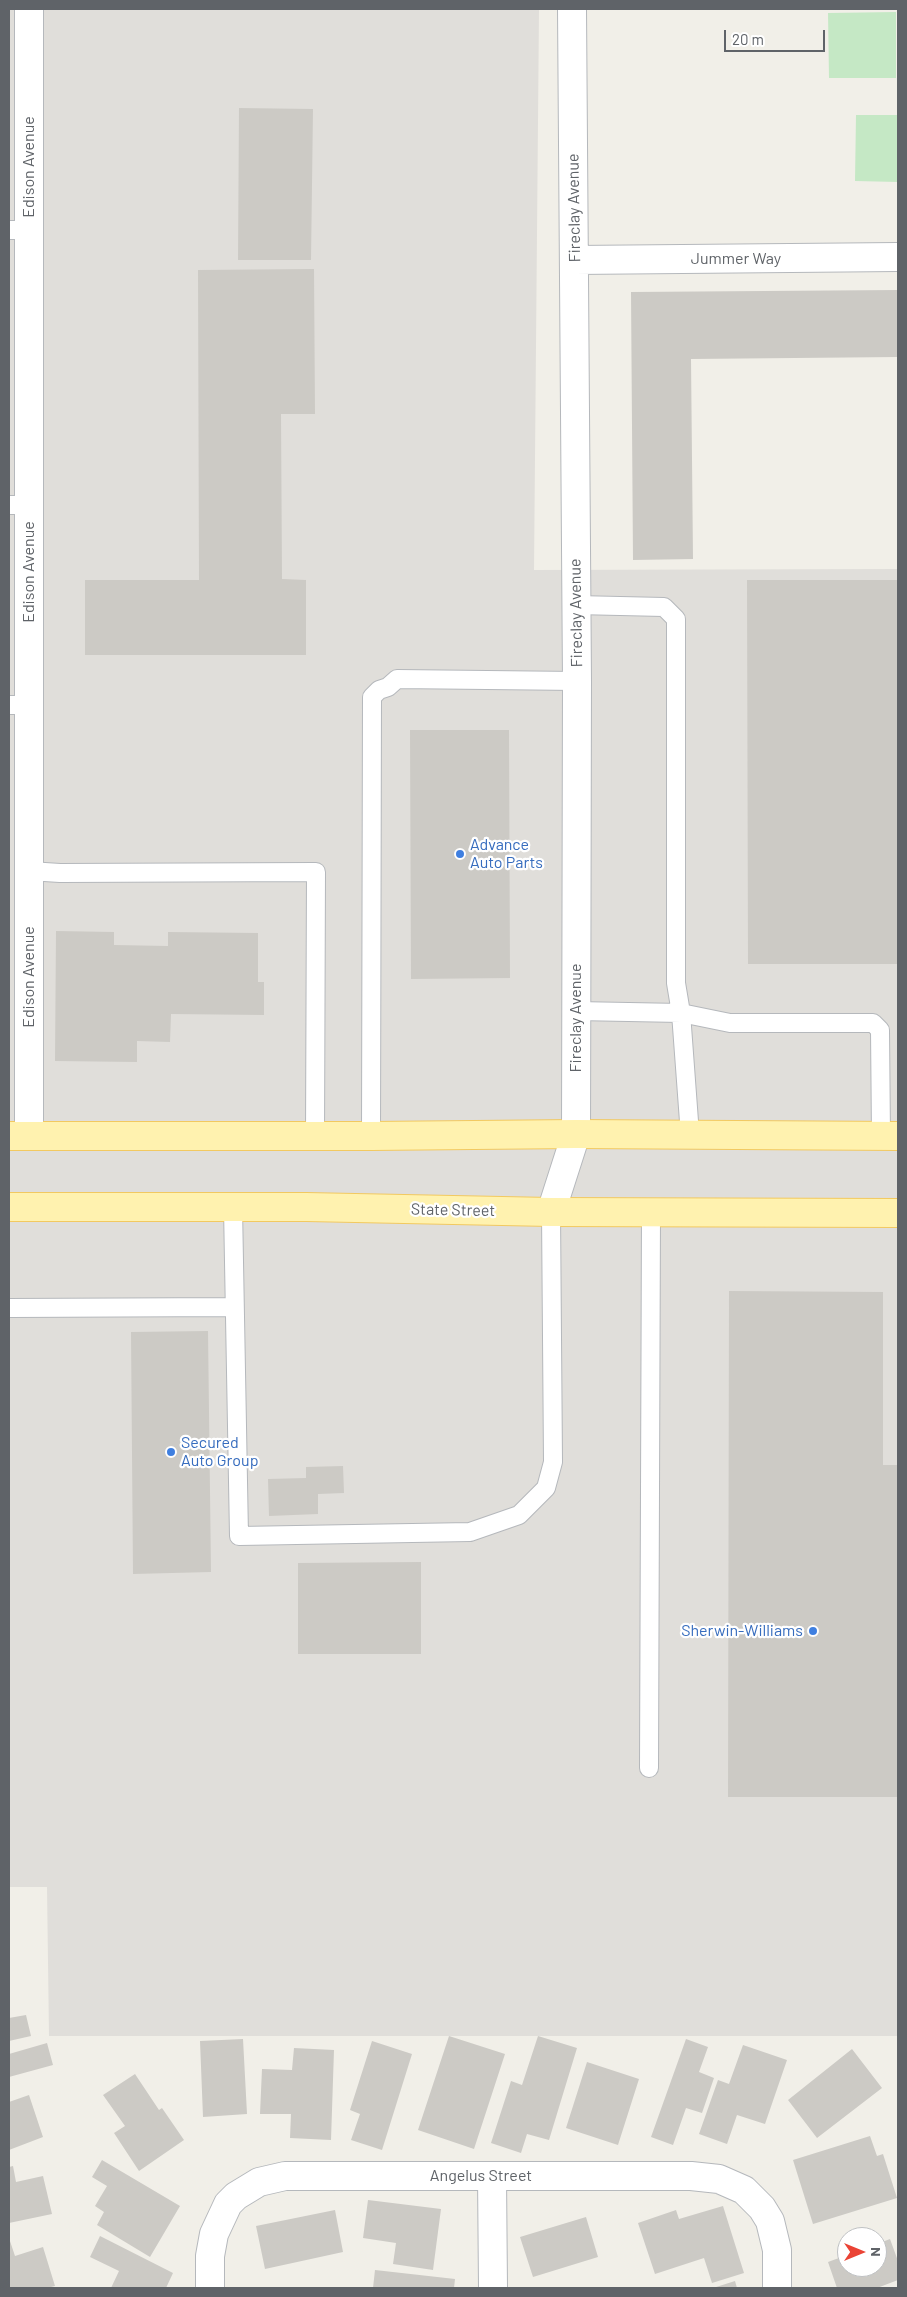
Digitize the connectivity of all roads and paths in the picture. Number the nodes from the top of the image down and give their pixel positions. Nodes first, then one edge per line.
1 (29, 9) edge
2 (572, 9) edge
3 (19, 230) edge
4 (898, 257) edge
5 (574, 260) junction
6 (19, 505) edge
7 (576, 605) junction
8 (577, 681) junction
9 (19, 705) edge
10 (29, 871) junction
11 (576, 1011) junction
12 (681, 1012) junction
13 (576, 1134) junction
14 (690, 1135) junction
15 (19, 1136) edge
16 (315, 1136) junction
17 (371, 1136) junction
18 (890, 1136) edge
19 (9, 1207) edge
20 (233, 1207) junction
21 (551, 1212) junction
22 (651, 1213) junction
23 (898, 1213) edge
24 (234, 1306) junction
25 (9, 1308) edge
26 (649, 1768) dead end
27 (492, 2176) junction
28 (210, 2288) edge
29 (493, 2288) edge
30 (777, 2288) edge

1 - 3 street, Edison Avenue
2 - 5 street, Fireclay Avenue
3 - 6 street, Edison Avenue
4 - 5 street, Jummer Way
5 - 7 street, Fireclay Avenue
6 - 9 street, Edison Avenue
7 - 8 street, Fireclay Avenue
7 - 12 lane
8 - 11 street, Fireclay Avenue
8 - 17 lane
9 - 10 street, Edison Avenue
10 - 15 street, Edison Avenue
10 - 16 lane
11 - 12 lane
11 - 13 street, Fireclay Avenue
12 - 14 lane
12 - 18 lane
13 - 14 main road
13 - 17 main road
13 - 21 street, Fireclay Avenue
14 - 18 main road
15 - 16 main road
16 - 17 main road
19 - 20 main road, State Street
20 - 21 main road, State Street
20 - 24 lane
21 - 22 main road, State Street
21 - 24 lane
22 - 23 main road, State Street
22 - 26 lane
24 - 25 lane
27 - 28 street, Angelus Street
27 - 29 street
27 - 30 street, Angelus Street

